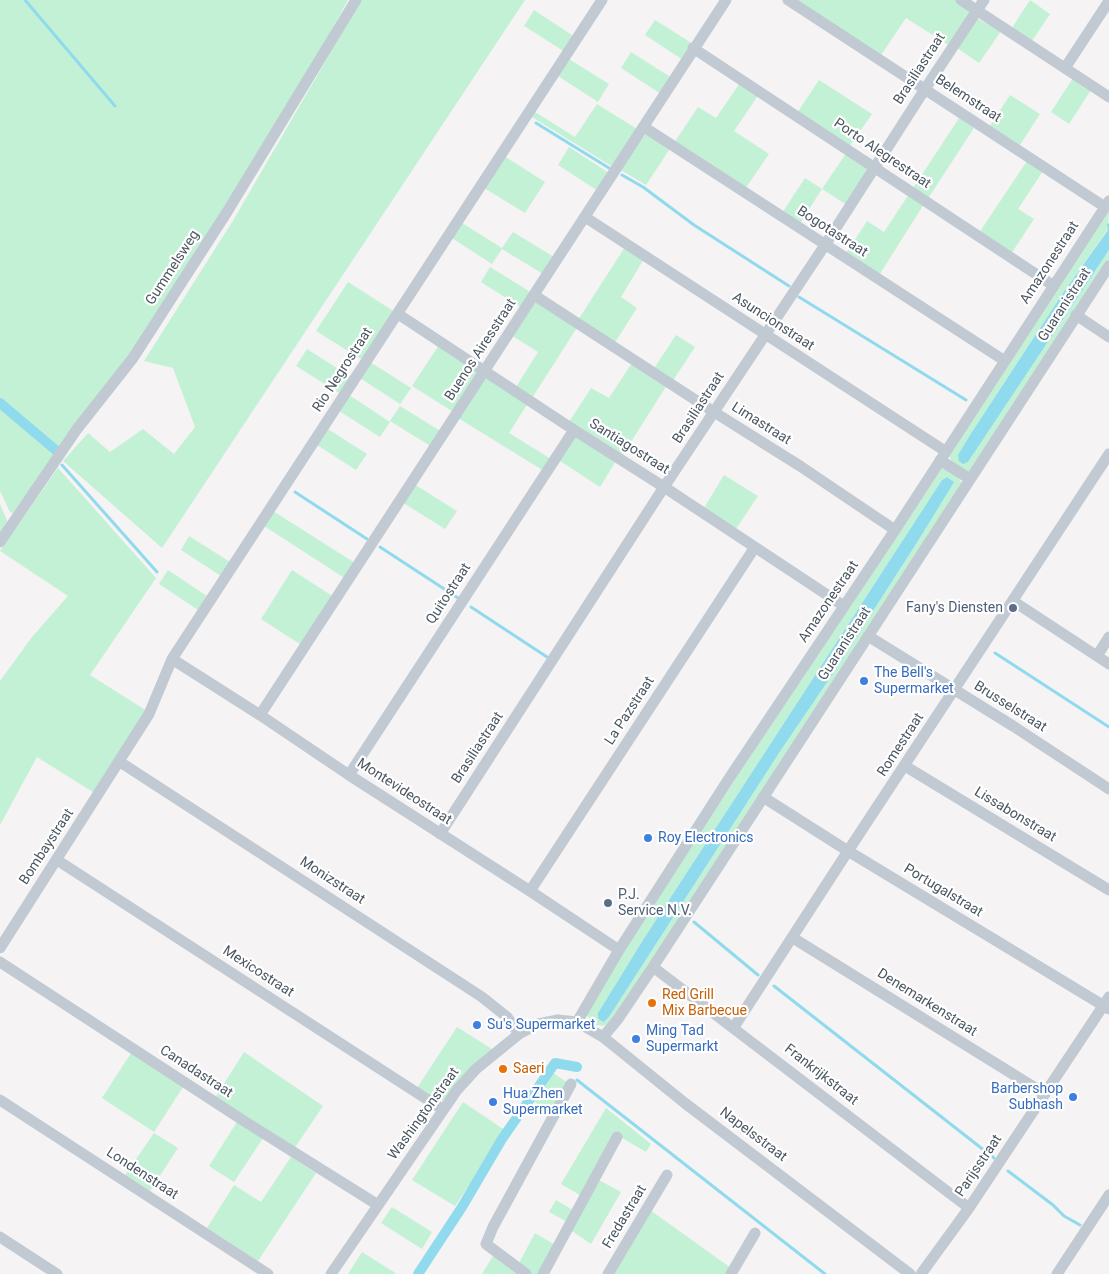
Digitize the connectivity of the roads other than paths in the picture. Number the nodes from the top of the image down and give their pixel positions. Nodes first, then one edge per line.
1 (356, 0) edge
2 (602, 0) edge
3 (726, 0) edge
4 (788, 0) edge
5 (961, 0) edge
6 (984, 0) edge
7 (1109, 1) edge
8 (977, 10) junction
9 (693, 48) junction
10 (1065, 68) junction
11 (925, 89) junction
12 (1109, 97) edge
13 (644, 127) junction
14 (875, 167) junction
15 (1107, 204) edge
16 (585, 217) junction
17 (825, 245) junction
18 (1109, 266) edge
19 (1054, 286) junction
20 (534, 295) junction
21 (398, 314) junction
22 (1076, 315) junction
23 (765, 334) junction
24 (1109, 337) edge
25 (1005, 361) junction
26 (485, 372) junction
27 (714, 412) junction
28 (574, 430) junction
29 (1109, 454) edge
30 (942, 456) junction
31 (970, 479) junction
32 (664, 487) junction
33 (895, 530) junction
34 (0, 542) edge
35 (755, 547) junction
36 (1013, 601) junction
37 (844, 606) junction
38 (868, 636) junction
39 (1109, 637) edge
40 (1097, 656) junction
41 (172, 660) junction
42 (1109, 664) edge
43 (954, 690) junction
44 (260, 715) junction
45 (120, 762) junction
46 (905, 766) junction
47 (349, 775) junction
48 (1109, 789) edge
49 (763, 797) junction
50 (440, 834) junction
51 (848, 851) junction
52 (57, 860) junction
53 (1109, 890) edge
54 (530, 891) junction
55 (793, 938) junction
56 (0, 948) edge
57 (619, 950) junction
58 (0, 962) edge
59 (653, 967) junction
60 (1107, 1004) edge
61 (577, 1022) junction
62 (734, 1028) junction
63 (519, 1034) junction
64 (603, 1037) junction
65 (571, 1084) dead end
66 (1045, 1094) junction
67 (0, 1100) edge
68 (442, 1109) junction
69 (618, 1137) dead end
70 (667, 1175) dead end
71 (1109, 1195) edge
72 (378, 1205) junction
73 (969, 1208) junction
74 (755, 1233) dead end
75 (0, 1237) edge
76 (57, 1274) edge
77 (268, 1274) edge
78 (331, 1274) edge
79 (526, 1274) edge
80 (543, 1274) edge
81 (608, 1274) edge
82 (731, 1274) edge
83 (910, 1274) edge
84 (921, 1274) edge
85 (1057, 1274) edge

1 - 34 street, Gummelsweg
2 - 21 street, Rio Negrostraat
3 - 9 street, Buenos Airesstraat
4 - 11 street, Belemstraat
5 - 8 street
6 - 8 street, Brasiliastraat
7 - 10 street
8 - 10 street
8 - 11 street, Brasiliastraat
9 - 13 street, Buenos Airesstraat
9 - 14 street, Porto Alegrestraat
10 - 12 street
11 - 14 street, Brasiliastraat
11 - 15 street, Belemstraat
13 - 16 street, Buenos Airesstraat
13 - 17 street, Bogotastraat
14 - 17 street, Brasiliastraat
14 - 19 street, Porto Alegrestraat
15 - 19 street, Amazonestraat
16 - 20 street, Buenos Airesstraat
16 - 23 street, Asuncionstraat
17 - 23 street, Brasiliastraat
17 - 25 street, Bogotastraat
18 - 22 street, Guaranistraat
19 - 25 street, Amazonestraat
20 - 26 street, Buenos Airesstraat
20 - 27 street, Limastraat
21 - 26 street, Santiagostraat
21 - 41 street, Rio Negrostraat
22 - 24 street
22 - 31 street, Guaranistraat
23 - 27 street, Brasiliastraat
23 - 30 street, Asuncionstraat
25 - 30 street, Amazonestraat
26 - 28 street, Santiagostraat
26 - 44 street, Buenos Airesstraat
27 - 32 street, Brasiliastraat
27 - 33 street, Limastraat
28 - 32 street, Santiagostraat
28 - 47 street, Quitostraat
29 - 36 street, Romestraat
30 - 31 street, Asuncionstraat
30 - 33 street, Amazonestraat
31 - 38 street, Guaranistraat
32 - 35 street, Santiagostraat
32 - 50 street, Brasiliastraat
33 - 37 street, Amazonestraat
35 - 37 street, Santiagostraat
35 - 54 street, La Pazstraat
36 - 40 street
36 - 43 street, Romestraat
37 - 57 street, Amazonestraat
38 - 43 street, Brusselstraat
38 - 49 street, Guaranistraat
39 - 40 street
40 - 42 street
41 - 44 street, Montevideostraat
41 - 45 street, Rio Negrostraat
43 - 46 street, Romestraat
43 - 48 street, Brusselstraat
44 - 47 street, Montevideostraat
45 - 52 street, Bombaystraat
45 - 63 street, Monizstraat
46 - 51 street, Romestraat
46 - 53 street, Lissabonstraat
47 - 50 street, Montevideostraat
49 - 51 street, Portugalstraat
49 - 59 street, Guaranistraat
50 - 54 street, Montevideostraat
51 - 55 street, Romestraat
51 - 60 street, Portugalstraat
52 - 56 street, Bombaystraat
52 - 68 street, Mexicostraat
54 - 57 street, Montevideostraat
55 - 62 street, Romestraat
55 - 66 street, Denemarkenstraat
57 - 61 street, Amazonestraat
58 - 72 street, Canadastraat
59 - 62 street, Frankrijkstraat
59 - 64 street, Guaranistraat
60 - 66 street, Parijsstraat
61 - 63 street, Washingtonstraat
61 - 64 street, Napelsstraat
62 - 73 street, Frankrijkstraat
63 - 68 street, Washingtonstraat
64 - 83 street, Napelsstraat
65 - 79 street
66 - 73 street, Parijsstraat
67 - 77 street, Londenstraat
68 - 72 street, Washingtonstraat
69 - 80 street
70 - 81 street, Fredastraat
71 - 85 street
72 - 78 street, Washingtonstraat
73 - 84 street, Parijsstraat
74 - 82 street
75 - 76 street

